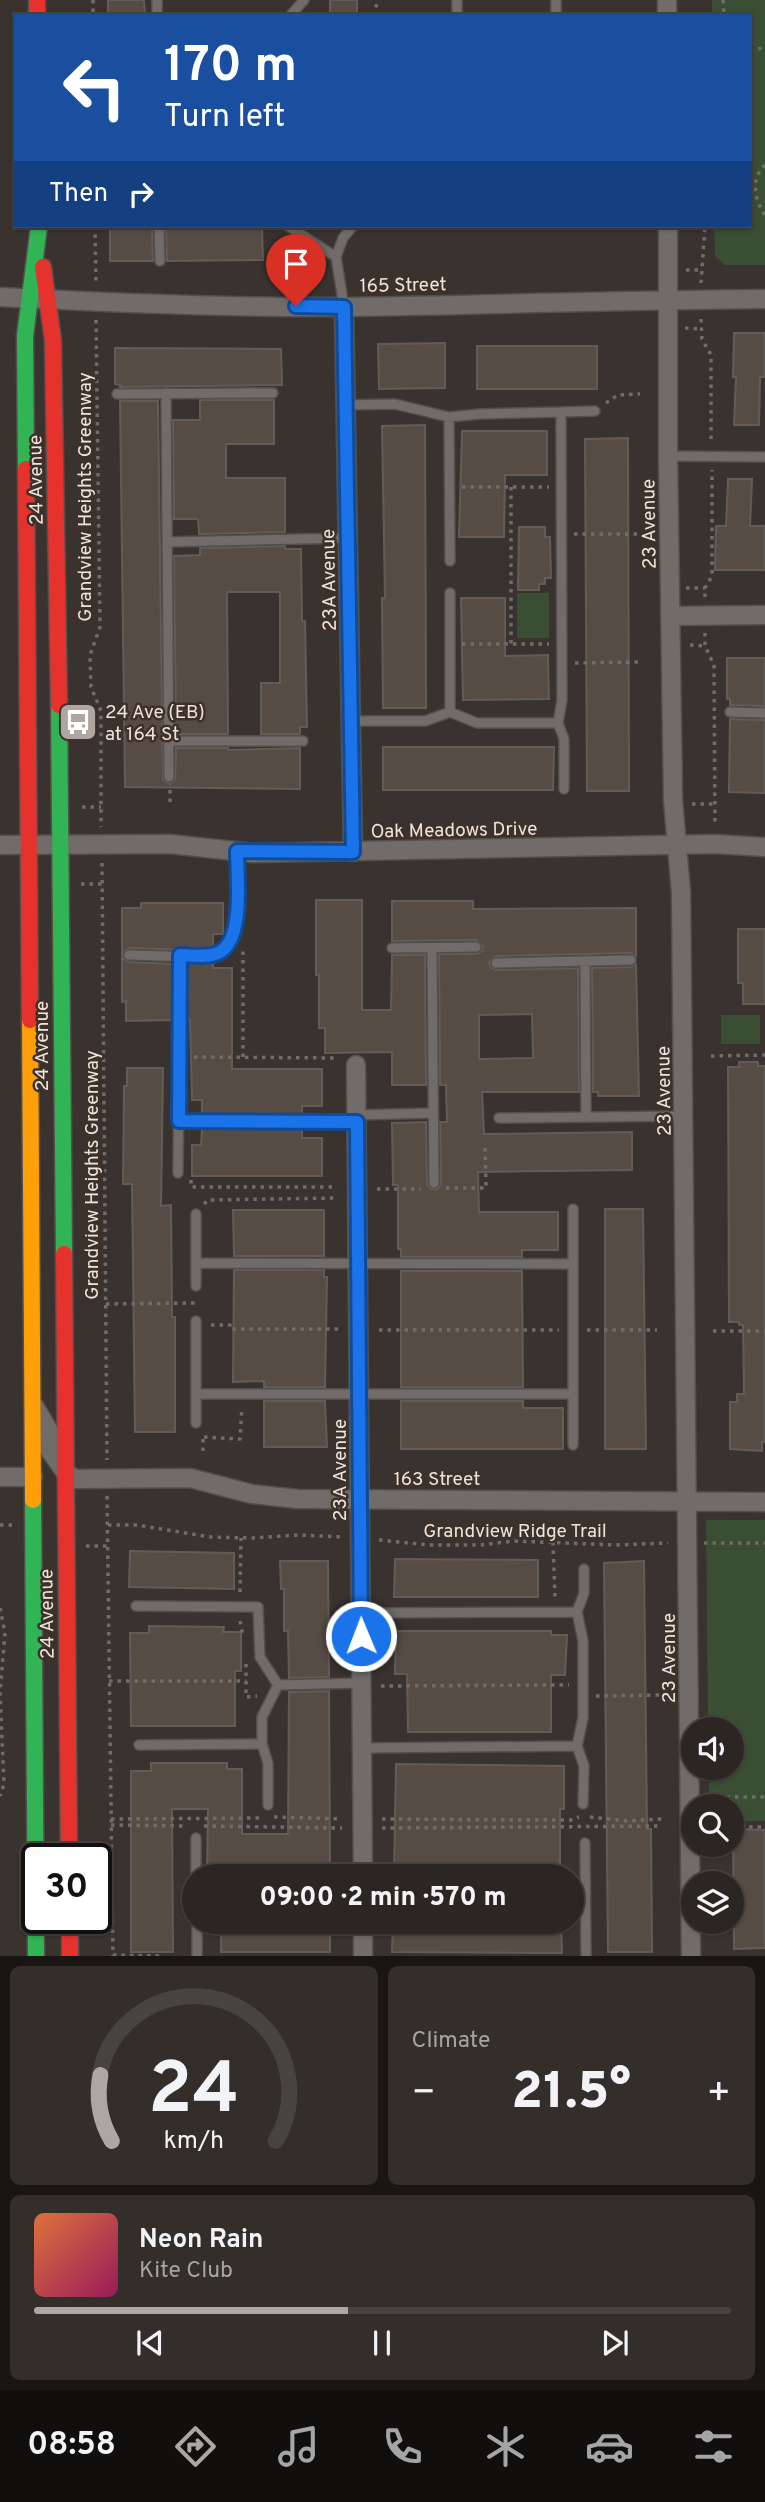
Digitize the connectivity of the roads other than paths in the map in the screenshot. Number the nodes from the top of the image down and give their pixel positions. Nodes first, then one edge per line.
1 (304, 0) edge
2 (292, 14) edge
3 (159, 228) edge
4 (291, 228) edge
5 (351, 228) edge
6 (668, 228) edge
7 (38, 231) edge
8 (336, 257) junction
9 (160, 261) dead end
10 (0, 297) edge
11 (38, 299) junction
12 (765, 299) edge
13 (669, 300) junction
14 (344, 307) junction
15 (166, 393) junction
16 (273, 393) dead end
17 (117, 394) dead end
18 (346, 405) junction
19 (595, 411) road end
20 (561, 412) junction
21 (449, 417) junction
22 (668, 456) junction
23 (765, 457) edge
24 (348, 538) junction
25 (167, 542) junction
26 (450, 561) dead end
27 (450, 593) dead end
28 (765, 615) edge
29 (670, 616) junction
30 (450, 712) junction
31 (730, 712) dead end
32 (765, 713) edge
33 (351, 722) junction
34 (558, 723) junction
35 (170, 741) junction
36 (303, 741) dead end
37 (170, 777) dead end
38 (564, 789) dead end
39 (0, 845) edge
40 (29, 845) junction
41 (61, 845) junction
42 (676, 845) junction
43 (765, 847) edge
44 (237, 851) junction
45 (353, 852) junction
46 (476, 947) dead end
47 (392, 948) dead end
48 (432, 948) junction
49 (128, 955) dead end
50 (180, 955) junction
51 (631, 960) dead end
52 (585, 961) junction
53 (496, 963) dead end
54 (356, 1065) dead end
55 (433, 1112) junction
56 (684, 1116) junction
57 (586, 1117) junction
58 (499, 1118) dead end
59 (357, 1119) junction
60 (179, 1121) junction
61 (178, 1173) road end
62 (434, 1184) dead end
63 (573, 1209) dead end
64 (197, 1214) road end
65 (196, 1263) junction
66 (358, 1263) junction
67 (573, 1264) junction
68 (196, 1286) road end
69 (196, 1323) road end
70 (196, 1394) junction
71 (573, 1394) junction
72 (359, 1395) junction
73 (32, 1404) junction
74 (196, 1423) dead end
75 (573, 1445) dead end
76 (66, 1474) junction
77 (0, 1477) edge
78 (33, 1477) junction
79 (360, 1499) junction
80 (688, 1502) junction
81 (765, 1502) edge
82 (584, 1569) dead end
83 (136, 1606) dead end
84 (577, 1612) junction
85 (360, 1613) junction
86 (361, 1683) junction
87 (278, 1685) junction
88 (262, 1744) junction
89 (139, 1745) dead end
90 (577, 1746) junction
91 (362, 1748) junction
92 (583, 1804) dead end
93 (268, 1805) dead end
94 (197, 1838) dead end
95 (69, 1843) edge
96 (585, 1843) dead end
97 (196, 1864) edge
98 (363, 1864) edge
99 (584, 1894) joint
100 (69, 1934) edge
101 (197, 1934) edge
102 (363, 1934) edge
103 (36, 1956) edge
104 (70, 1956) edge
105 (197, 1956) edge
106 (363, 1956) edge
107 (586, 1956) edge
108 (691, 1956) edge

1 - 2 lane
3 - 9 lane
4 - 8 lane
5 - 8 lane
6 - 13 street, 23 Avenue
7 - 11 main road, 24 Avenue
8 - 14 lane
10 - 11 street, 165 Street
11 - 14 street, 165 Street
11 - 40 main road, 24 Avenue
11 - 41 main road, 24 Avenue
12 - 13 street, 165 Street
13 - 14 street, 165 Street
13 - 22 street, 23 Avenue
14 - 18 street, 23A Avenue
15 - 16 lane
15 - 17 lane
15 - 25 lane
18 - 21 lane
18 - 24 street, 23A Avenue
19 - 20 lane
20 - 21 lane
20 - 34 lane
21 - 26 lane
22 - 23 lane
22 - 29 street, 23 Avenue
24 - 25 lane
24 - 33 street, 23A Avenue
25 - 35 lane
27 - 30 lane
28 - 29 street
29 - 42 street, 23 Avenue
30 - 33 lane
30 - 34 lane
31 - 32 lane
33 - 45 street, 23A Avenue
34 - 38 lane
35 - 36 lane
35 - 37 lane
39 - 40 street, Oak Meadows Drive
40 - 41 street, Oak Meadows Drive
40 - 73 main road, 24 Avenue
41 - 44 street, Oak Meadows Drive
41 - 76 main road, 24 Avenue
42 - 43 street, Oak Meadows Drive
42 - 45 street, Oak Meadows Drive
42 - 56 street, 23 Avenue
44 - 45 street, Oak Meadows Drive
44 - 50 lane
46 - 48 lane
47 - 48 lane
48 - 55 lane
49 - 50 lane
50 - 60 lane
51 - 52 lane
52 - 53 lane
52 - 57 lane
54 - 59 street, 23A Avenue
55 - 59 lane
55 - 62 lane
56 - 57 lane
56 - 80 street, 23 Avenue
57 - 58 lane
59 - 60 lane
59 - 66 street, 23A Avenue
60 - 61 lane
63 - 67 lane
64 - 65 lane
65 - 66 lane
65 - 68 lane
66 - 67 lane
66 - 72 street, 23A Avenue
67 - 71 lane
69 - 70 lane
70 - 72 lane
70 - 74 lane
71 - 72 lane
71 - 75 lane
72 - 79 street, 23A Avenue
73 - 76 street
73 - 78 main road, 24 Avenue
76 - 79 street, 163 Street
76 - 95 main road, 24 Avenue
77 - 78 street
78 - 103 main road, 24 Avenue
79 - 80 street, 163 Street
79 - 85 street, 23A Avenue
80 - 81 street, 163 Street
80 - 108 street, 23 Avenue
82 - 84 lane
83 - 87 lane
84 - 85 lane
84 - 90 lane
85 - 86 street, 23A Avenue
86 - 87 lane
86 - 91 street, 23A Avenue
87 - 88 lane
88 - 89 lane
88 - 93 lane
90 - 91 lane
90 - 92 lane
91 - 98 street, 23A Avenue
94 - 97 lane
96 - 99 lane
99 - 107 lane
100 - 104 main road
101 - 105 lane
102 - 106 street

